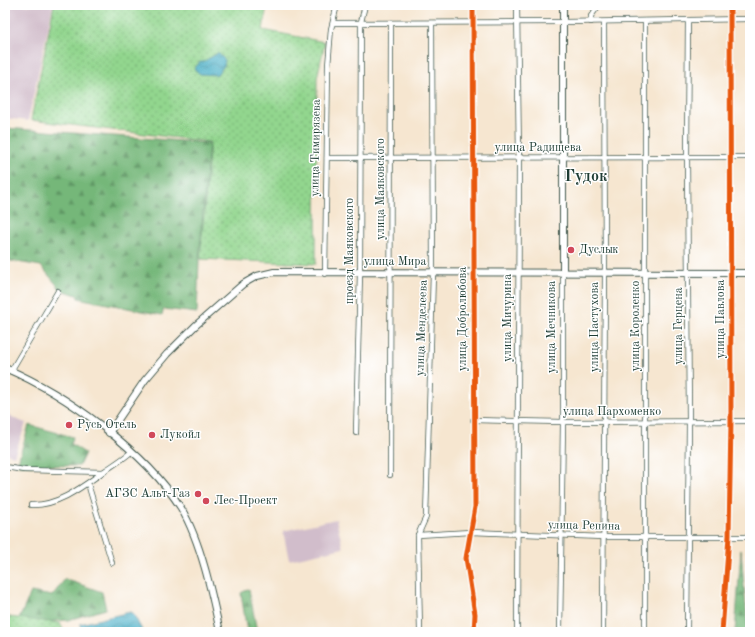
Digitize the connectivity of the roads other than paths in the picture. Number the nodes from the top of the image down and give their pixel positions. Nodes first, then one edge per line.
1 (337, 5) edge
2 (365, 5) edge
3 (472, 5) edge
4 (517, 5) edge
5 (563, 5) edge
6 (599, 5) edge
7 (730, 5) edge
8 (729, 19) junction
9 (750, 19) edge
10 (688, 20) junction
11 (645, 21) junction
12 (361, 22) junction
13 (564, 22) junction
14 (591, 22) junction
15 (604, 22) junction
16 (334, 23) junction
17 (391, 23) junction
18 (432, 23) junction
19 (473, 23) junction
20 (518, 23) junction
21 (646, 156) junction
22 (687, 156) junction
23 (730, 156) junction
24 (750, 157) edge
25 (327, 158) junction
26 (360, 158) junction
27 (433, 158) junction
28 (474, 158) junction
29 (519, 158) junction
30 (564, 158) junction
31 (605, 158) junction
32 (390, 159) junction
33 (433, 272) junction
34 (518, 272) junction
35 (563, 272) junction
36 (605, 272) junction
37 (646, 272) junction
38 (689, 272) junction
39 (360, 273) junction
40 (392, 273) junction
41 (474, 273) junction
42 (731, 273) junction
43 (750, 273) edge
44 (325, 274) junction
45 (58, 291) dead end
46 (5, 368) edge
47 (11, 371) junction
48 (473, 420) junction
49 (519, 421) junction
50 (646, 421) junction
51 (731, 421) junction
52 (563, 422) junction
53 (604, 422) junction
54 (689, 422) junction
55 (750, 422) edge
56 (109, 433) junction
57 (356, 433) dead end
58 (131, 452) junction
59 (5, 466) edge
60 (104, 472) junction
61 (390, 475) dead end
62 (88, 484) junction
63 (31, 505) dead end
64 (471, 532) junction
65 (519, 534) junction
66 (418, 535) junction
67 (560, 536) junction
68 (729, 536) junction
69 (750, 536) edge
70 (604, 537) junction
71 (645, 538) junction
72 (687, 538) junction
73 (112, 563) dead end
74 (561, 631) edge
75 (220, 632) edge
76 (420, 632) edge
77 (474, 632) edge
78 (486, 632) edge
79 (517, 632) edge
80 (599, 632) edge
81 (603, 632) edge
82 (639, 632) edge
83 (646, 632) edge
84 (687, 632) edge
85 (722, 632) edge

1 - 16 street, улица Тимирязева
2 - 12 street
3 - 19 street, улица Добролюбова
4 - 20 street, улица Мичурина
5 - 13 main road, улица Мечникова
6 - 14 street
7 - 8 street, улица Павлова
8 - 9 street
8 - 10 street
8 - 23 street, улица Павлова
10 - 11 street
10 - 22 street, улица Герцена
11 - 15 street
11 - 21 street, улица Короленко
12 - 16 street
12 - 17 street
12 - 26 street, проезд Маяковского
13 - 14 street
13 - 20 street
13 - 30 main road, улица Мечникова
14 - 15 street
15 - 31 street, улица Пастухова
16 - 25 street, улица Тимирязева
17 - 18 street
17 - 32 street, улица Маяковского
18 - 19 street
18 - 27 street, улица Менделеева
19 - 20 street
19 - 28 street, улица Добролюбова
20 - 29 street, улица Мичурина
21 - 22 street, улица Радищева
21 - 31 street, улица Радищева
21 - 37 street, улица Короленко
22 - 23 street, улица Радищева
22 - 38 street, улица Герцена
23 - 24 street, улица Радищева
23 - 42 street, улица Павлова
25 - 26 street, улица Радищева
25 - 44 street, улица Тимирязева
26 - 32 street, улица Радищева
26 - 39 street, проезд Маяковского
27 - 28 street, улица Радищева
27 - 32 street, улица Радищева
27 - 33 street, улица Менделеева
28 - 29 street, улица Радищева
28 - 41 street, улица Добролюбова
29 - 30 street, улица Радищева
29 - 34 street, улица Мичурина
30 - 31 street, улица Радищева
30 - 35 main road, улица Мечникова
31 - 36 street, улица Пастухова
32 - 40 street, улица Маяковского
33 - 40 main road, улица Мира
33 - 41 main road, улица Мира
33 - 66 street, улица Менделеева
34 - 35 main road, улица Мира
34 - 41 main road, улица Мира
34 - 49 street, улица Мичурина
35 - 36 main road, улица Мира
35 - 52 street, улица Мечникова
36 - 37 main road, улица Мира
36 - 53 street, улица Пастухова
37 - 38 main road, улица Мира
37 - 50 street, улица Короленко
38 - 42 main road, улица Мира
38 - 54 street, улица Герцена
39 - 40 main road, улица Мира
39 - 44 main road, улица Мира
39 - 57 street, проезд Маяковского
40 - 61 street, улица Маяковского
41 - 48 street, улица Добролюбова
42 - 43 main road, улица Мира
42 - 51 street, улица Павлова
44 - 56 main road, улица Мира
45 - 47 street
46 - 47 main road
47 - 56 main road
48 - 49 street, улица Пархоменко
48 - 64 street, улица Добролюбова
49 - 52 street, улица Пархоменко
49 - 65 street, улица Мичурина
50 - 53 street, улица Пархоменко
50 - 54 street, улица Пархоменко
50 - 71 street, улица Короленко
51 - 54 street, улица Пархоменко
51 - 55 street, улица Пархоменко
51 - 68 street, улица Павлова
52 - 53 street, улица Пархоменко
52 - 67 street, улица Мечникова
53 - 70 street, улица Пастухова
54 - 72 street, улица Герцена
56 - 58 main road
58 - 60 street
58 - 75 main road
59 - 60 street
60 - 62 street
62 - 63 street
62 - 73 street
64 - 65 street, улица Репина
64 - 66 street, улица Репина
64 - 77 street, улица Добролюбова
65 - 67 street, улица Репина
65 - 79 street, улица Мичурина
66 - 76 street, улица Менделеева
67 - 70 street, улица Репина
67 - 74 street, улица Мечникова
68 - 69 street, улица Репина
68 - 72 street, улица Репина
68 - 85 street, улица Павлова
70 - 71 street, улица Репина
70 - 81 street, улица Пастухова
71 - 72 street, улица Репина
71 - 83 street, улица Короленко
72 - 84 street, улица Герцена
74 - 79 street
74 - 80 street
78 - 79 street
82 - 83 street

